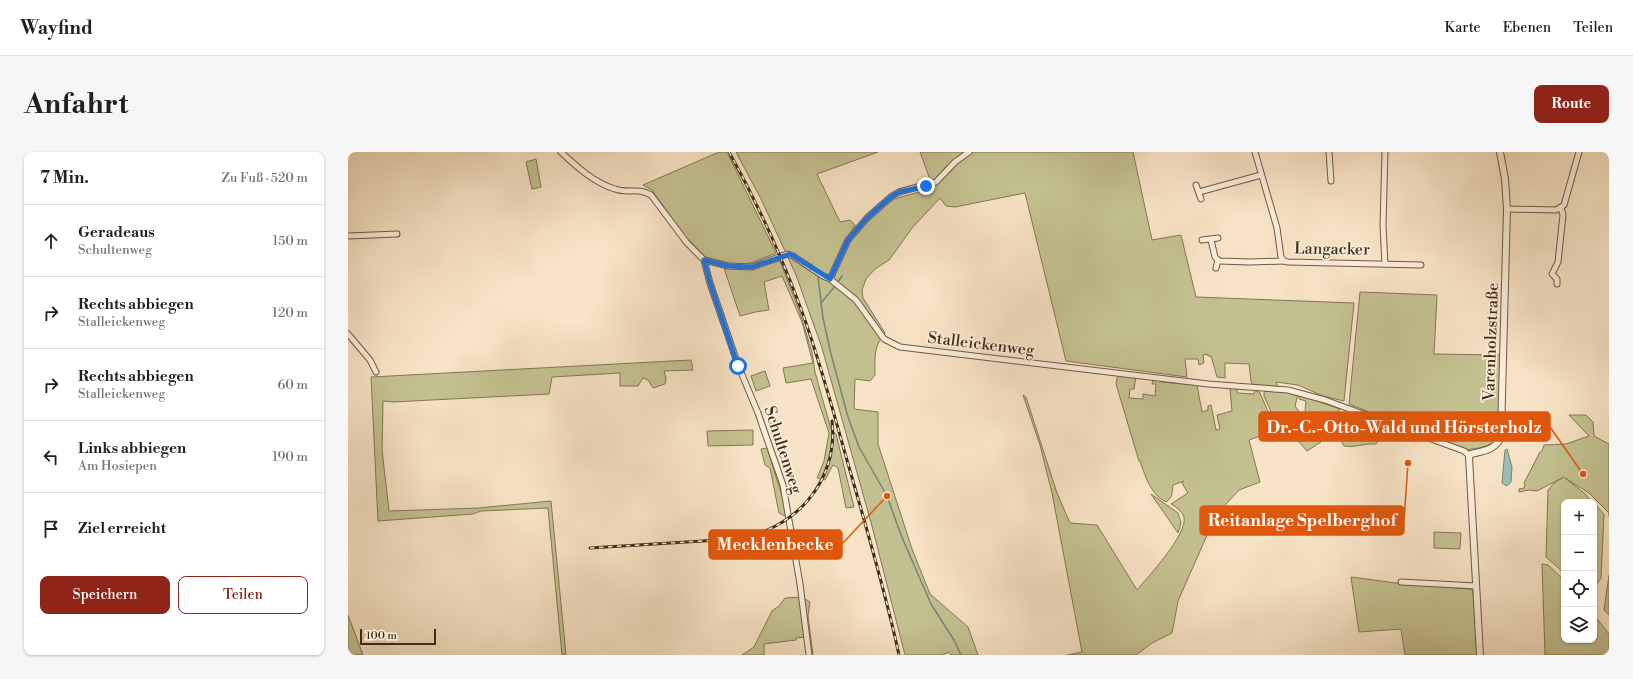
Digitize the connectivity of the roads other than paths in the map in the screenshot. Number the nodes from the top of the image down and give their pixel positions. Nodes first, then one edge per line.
1 (561, 152) edge
2 (969, 152) edge
3 (1254, 152) edge
4 (1329, 152) edge
5 (1385, 152) edge
6 (1500, 152) edge
7 (1580, 152) edge
8 (1261, 174) junction
9 (1331, 181) dead end
10 (1196, 185) dead end
11 (1199, 192) junction
12 (1201, 199) dead end
13 (1561, 208) junction
14 (1507, 209) junction
15 (397, 234) dead end
16 (348, 236) edge
17 (1218, 238) dead end
18 (1202, 240) dead end
19 (1210, 240) junction
20 (704, 260) junction
21 (1218, 260) junction
22 (1284, 260) junction
23 (1385, 264) junction
24 (1421, 265) dead end
25 (1216, 268) dead end
26 (832, 281) junction
27 (1557, 284) dead end
28 (348, 334) edge
29 (376, 372) dead end
30 (1470, 456) junction
31 (1401, 582) dead end
32 (1476, 586) junction
33 (809, 655) edge
34 (1480, 655) edge

1 - 20 street
2 - 26 street
3 - 8 street, Langacker
4 - 9 street
5 - 23 street
6 - 14 street, Varenholzstraße
7 - 13 street
8 - 11 street
8 - 22 street, Langacker
10 - 11 street
11 - 12 street
13 - 14 street
13 - 27 street
14 - 30 street, Varenholzstraße
15 - 16 street
17 - 19 street
18 - 19 street
19 - 21 street
20 - 26 street, Stalleickenweg
20 - 33 street, Schultenweg
21 - 22 street
21 - 25 street
22 - 23 street, Langacker
23 - 24 street, Langacker
26 - 30 street, Stalleickenweg
28 - 29 street
30 - 32 street
31 - 32 street
32 - 34 street

